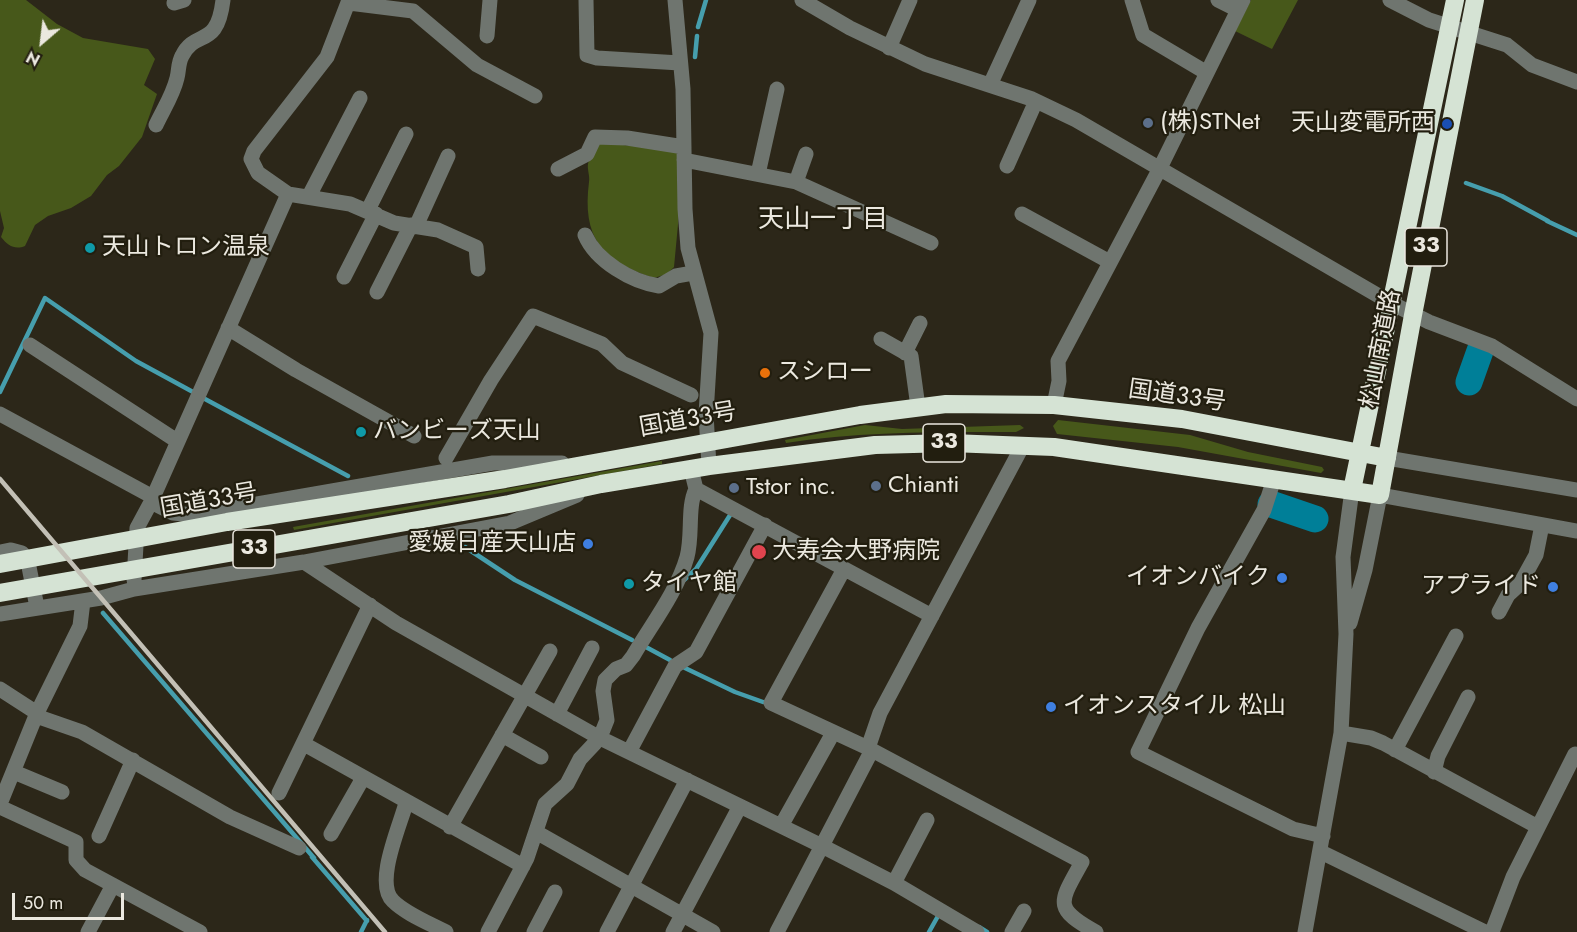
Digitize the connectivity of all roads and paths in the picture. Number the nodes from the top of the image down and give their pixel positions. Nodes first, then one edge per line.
1 (222, 0) edge
2 (490, 0) edge
3 (586, 0) edge
4 (675, 0) edge
5 (910, 0) edge
6 (1029, 0) edge
7 (1132, 0) edge
8 (1218, 0) edge
9 (1390, 0) edge
10 (1455, 0) edge
11 (1475, 0) edge
12 (349, 1) edge
13 (805, 1) edge
14 (1240, 5) edge
15 (1450, 26) junction
16 (1471, 33) junction
17 (487, 36) dead end
18 (889, 48) junction
19 (680, 63) junction
20 (1207, 74) junction
21 (1577, 82) edge
22 (990, 85) junction
23 (777, 89) dead end
24 (536, 96) dead end
25 (360, 98) dead end
26 (1036, 101) junction
27 (156, 125) dead end
28 (406, 134) dead end
29 (684, 153) junction
30 (806, 154) dead end
31 (448, 156) dead end
32 (1007, 166) dead end
33 (558, 170) dead end
34 (1159, 170) junction
35 (758, 174) junction
36 (796, 182) junction
37 (288, 194) junction
38 (309, 196) junction
39 (372, 212) junction
40 (1022, 214) dead end
41 (414, 225) junction
42 (585, 235) dead end
43 (931, 243) dead end
44 (1110, 262) junction
45 (478, 269) dead end
46 (693, 273) junction
47 (344, 277) dead end
48 (377, 292) dead end
49 (1390, 303) junction
50 (1413, 315) junction
51 (920, 323) dead end
52 (228, 327) junction
53 (881, 339) dead end
54 (30, 345) dead end
55 (905, 353) junction
56 (691, 395) dead end
57 (1577, 399) edge
58 (1054, 405) junction
59 (918, 407) junction
60 (0, 414) edge
61 (414, 436) dead end
62 (177, 441) junction
63 (708, 443) junction
64 (1023, 445) junction
65 (1359, 453) junction
66 (446, 458) dead end
67 (1387, 458) junction
68 (596, 463) junction
69 (700, 468) junction
70 (1274, 479) junction
71 (601, 484) junction
72 (696, 489) junction
73 (1352, 490) junction
74 (1577, 490) edge
75 (1380, 495) junction
76 (152, 499) junction
77 (765, 525) junction
78 (1542, 525) junction
79 (1577, 531) edge
80 (0, 552) edge
81 (304, 562) junction
82 (0, 564) edge
83 (844, 569) junction
84 (134, 589) junction
85 (0, 593) edge
86 (83, 601) junction
87 (370, 606) junction
88 (37, 607) junction
89 (1499, 612) dead end
90 (0, 614) edge
91 (932, 616) junction
92 (1346, 634) junction
93 (1456, 636) dead end
94 (592, 648) dead end
95 (550, 651) dead end
96 (0, 689) edge
97 (524, 695) junction
98 (1468, 697) dead end
99 (556, 714) junction
100 (36, 715) junction
101 (833, 733) junction
102 (1341, 733) junction
103 (502, 735) junction
104 (598, 737) junction
105 (304, 744) junction
106 (870, 749) junction
107 (1395, 750) junction
108 (629, 752) junction
109 (1577, 755) edge
110 (542, 757) dead end
111 (133, 760) junction
112 (14, 772) junction
113 (1434, 772) junction
114 (363, 778) junction
115 (687, 780) junction
116 (62, 792) dead end
117 (279, 793) dead end
118 (406, 803) junction
119 (0, 805) edge
120 (740, 806) junction
121 (927, 820) dead end
122 (332, 823) dead end
123 (781, 826) junction
124 (450, 827) junction
125 (1538, 827) junction
126 (536, 832) junction
127 (99, 836) dead end
128 (1323, 836) junction
129 (822, 846) junction
130 (299, 848) dead end
131 (1321, 852) junction
132 (523, 866) junction
133 (894, 884) junction
134 (113, 885) junction
135 (631, 887) junction
136 (555, 892) dead end
137 (1024, 910) dead end
138 (681, 916) junction
139 (1074, 928) edge
140 (88, 932) edge
141 (200, 932) edge
142 (446, 932) edge
143 (488, 932) edge
144 (534, 932) edge
145 (607, 932) edge
146 (673, 932) edge
147 (713, 932) edge
148 (777, 932) edge
149 (977, 932) edge
150 (1012, 932) edge
151 (1096, 932) edge
152 (1305, 932) edge
153 (1485, 932) edge
154 (1492, 932) edge

1 - 27 street
2 - 17 street
3 - 19 street
4 - 19 street
5 - 18 street
6 - 22 street
7 - 20 street
8 - 14 street
9 - 15 street
10 - 15 highway, 松山南道路 / 33
11 - 16 highway, 松山南道路 / 33
12 - 24 street
12 - 37 street
13 - 18 street
14 - 20 street
15 - 16 street
15 - 49 highway, 松山南道路 / 33
16 - 21 street
16 - 50 highway, 松山南道路 / 33
18 - 22 street
19 - 29 street
20 - 34 street
22 - 26 street
23 - 35 street
25 - 38 street
26 - 32 street
26 - 34 street
28 - 39 street
29 - 33 street
29 - 35 street
29 - 46 street
30 - 36 street
31 - 41 street
34 - 44 street
34 - 49 street
35 - 36 street
36 - 43 street
37 - 38 street
37 - 52 street
38 - 39 street
39 - 41 street
39 - 47 street
40 - 44 street
41 - 45 street
41 - 48 street
42 - 46 street
44 - 58 street
46 - 63 street
49 - 50 street
49 - 65 highway, 松山南道路 / 33
50 - 57 street
50 - 67 highway, 松山南道路 / 33
51 - 55 street
52 - 61 street
52 - 62 street
53 - 55 street
54 - 62 street
55 - 59 street
56 - 66 street
58 - 59 highway, 国道33号 / 33
58 - 65 highway, 国道33号 / 33
59 - 63 highway, 国道33号 / 33
60 - 76 street
62 - 76 street
63 - 68 highway, 国道33号 / 33
63 - 69 street
64 - 69 highway, 国道33号 / 33
64 - 70 highway, 国道33号 / 33
64 - 91 street
65 - 67 highway, 国道33号 / 33
65 - 73 highway, 松山南道路 / 33
67 - 74 street
67 - 75 highway, 松山南道路 / 33
68 - 76 street
68 - 82 highway, 国道33号 / 33
69 - 71 highway, 国道33号 / 33
69 - 72 street
70 - 73 highway, 国道33号 / 33
70 - 128 street
71 - 81 street
71 - 85 highway, 国道33号 / 33
72 - 77 street
72 - 104 street
73 - 75 highway, 国道33号 / 33
73 - 92 street
75 - 78 street
75 - 92 street
76 - 84 street
77 - 83 street
77 - 108 street
78 - 79 street
78 - 89 street
80 - 88 street
81 - 84 street
81 - 87 street
83 - 91 street
83 - 101 street
84 - 86 street
86 - 88 street
86 - 100 street
87 - 97 street
87 - 105 street
88 - 90 street
91 - 106 street
92 - 102 street
93 - 107 street
94 - 99 street
95 - 97 street
96 - 100 street
97 - 99 street
97 - 103 street
98 - 113 street
99 - 104 street
100 - 111 street
100 - 112 street
101 - 106 street
101 - 123 street
102 - 107 street
102 - 128 street
103 - 110 street
103 - 124 street
104 - 108 street
104 - 126 street
105 - 114 street
105 - 117 street
106 - 129 street
106 - 139 street
107 - 113 street
108 - 115 street
109 - 125 street
111 - 127 street
111 - 130 street
112 - 116 street
112 - 119 street
113 - 125 street
114 - 118 street
114 - 122 street
115 - 120 street
115 - 135 street
118 - 124 street
118 - 142 street
119 - 134 street
120 - 123 street
120 - 138 street
121 - 133 street
123 - 129 street
124 - 132 street
125 - 154 street
126 - 132 street
126 - 135 street
128 - 131 street
129 - 133 street
129 - 148 street
131 - 152 street
131 - 153 street
132 - 143 street
133 - 149 street
134 - 140 street
134 - 141 street
135 - 138 street
135 - 145 street
136 - 144 street
137 - 150 street
138 - 146 street
138 - 147 street
139 - 151 street

